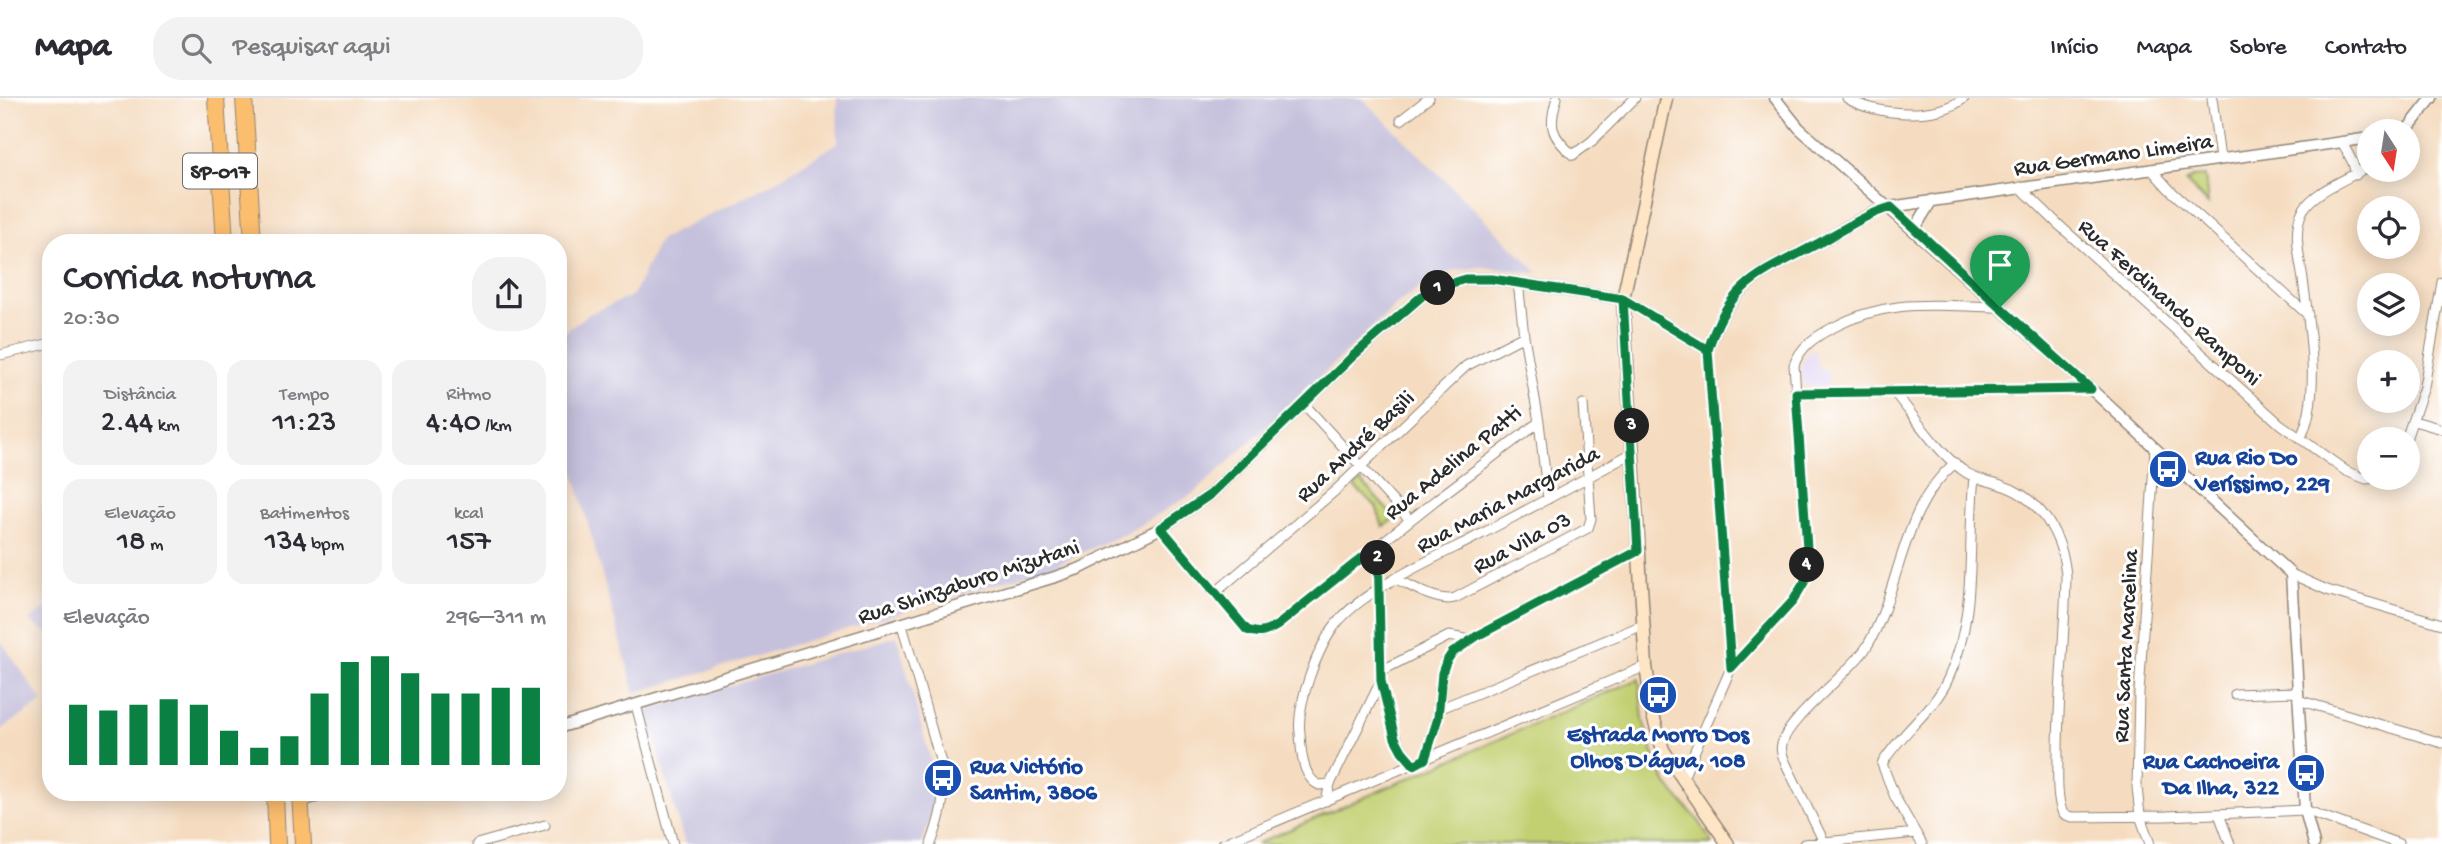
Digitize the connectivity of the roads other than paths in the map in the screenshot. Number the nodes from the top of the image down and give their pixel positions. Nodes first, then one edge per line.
1 (216, 98) edge
2 (244, 98) edge
3 (1429, 98) edge
4 (1557, 98) edge
5 (1634, 98) edge
6 (1666, 98) edge
7 (1775, 98) edge
8 (1847, 98) edge
9 (1964, 98) edge
10 (2211, 98) edge
11 (2432, 98) edge
12 (2415, 119) edge
13 (1401, 120) dead end
14 (2357, 140) edge
15 (2342, 142) junction
16 (2220, 159) junction
17 (2151, 169) junction
18 (2356, 175) joint
19 (2020, 187) junction
20 (1932, 201) junction
21 (1891, 207) junction
22 (1914, 230) junction
23 (224, 234) edge
24 (252, 234) edge
25 (1518, 282) junction
26 (2442, 282) edge
27 (1623, 299) junction
28 (2000, 307) junction
29 (2308, 315) junction
30 (2438, 332) edge
31 (1524, 336) junction
32 (42, 345) edge
33 (1708, 350) junction
34 (0, 355) edge
35 (2091, 389) junction
36 (1894, 392) junction
37 (1796, 393) junction
38 (1304, 404) junction
39 (1583, 404) dead end
40 (2414, 421) junction
41 (1539, 422) junction
42 (2411, 427) edge
43 (2442, 429) edge
44 (2300, 439) junction
45 (2155, 448) junction
46 (1634, 452) junction
47 (1955, 463) junction
48 (1362, 467) junction
49 (2357, 475) edge
50 (1589, 477) junction
51 (1974, 477) junction
52 (1548, 499) junction
53 (1410, 520) junction
54 (1161, 528) junction
55 (1378, 545) junction
56 (1638, 551) junction
57 (2291, 574) junction
58 (1396, 579) junction
59 (1378, 589) junction
60 (1216, 592) junction
61 (2442, 624) edge
62 (902, 625) junction
63 (1643, 625) junction
64 (1471, 640) junction
65 (1646, 666) junction
66 (1731, 668) junction
67 (1381, 676) junction
68 (2235, 694) dead end
69 (2298, 696) junction
70 (636, 705) junction
71 (1439, 709) junction
72 (567, 725) edge
73 (2442, 743) edge
74 (1425, 759) junction
75 (1414, 765) junction
76 (1682, 780) junction
77 (1329, 784) junction
78 (275, 801) edge
79 (300, 801) edge
80 (1326, 801) junction
81 (2305, 810) junction
82 (2219, 814) junction
83 (2140, 816) junction
84 (545, 825) dead end
85 (1919, 840) edge
86 (1824, 842) junction
87 (276, 844) edge
88 (303, 844) edge
89 (477, 844) edge
90 (673, 844) edge
91 (931, 844) edge
92 (1222, 844) edge
93 (1728, 844) edge
94 (1804, 844) edge
95 (2150, 844) edge
96 (2230, 844) edge
97 (2314, 844) edge
98 (2399, 844) edge

1 - 23 highway, SP-017
2 - 24 highway, SP-017
3 - 13 street
4 - 5 street
6 - 27 main road
7 - 21 street
8 - 9 street
10 - 16 street
11 - 12 street
14 - 15 street, Rua Germano Limeira
15 - 16 street, Rua Germano Limeira
15 - 18 street
16 - 17 street, Rua Germano Limeira
17 - 19 street, Rua Germano Limeira
17 - 29 street
18 - 29 street
19 - 20 street, Rua Germano Limeira
19 - 44 street, Rua Ferdinando Ramponi
20 - 21 street, Rua Germano Limeira
20 - 22 street
21 - 22 street
21 - 33 street, Rua Germano Limeira
22 - 28 street
25 - 27 street, Rua Shinzaburo Mizutani
25 - 31 street, Rua Adelina Patti
25 - 38 street, Rua Shinzaburo Mizutani
26 - 30 street
27 - 33 street, Rua Shinzaburo Mizutani
27 - 46 main road
28 - 35 street
28 - 37 street
29 - 44 street
30 - 40 street
31 - 41 street, Rua Adelina Patti
31 - 48 street, Rua André Basili
32 - 34 street
33 - 66 street
35 - 36 street
35 - 45 street
36 - 37 street
36 - 47 street
37 - 66 street
38 - 48 street
38 - 54 street, Rua Shinzaburo Mizutani
39 - 50 street, Rua Vila 03
40 - 42 street
40 - 43 street
41 - 52 street
41 - 53 street, Rua Adelina Patti
44 - 49 street, Rua Ferdinando Ramponi
45 - 57 street
45 - 83 street, Rua Santa Marcelina
46 - 50 street, Rua Maria Margarida
46 - 56 main road
47 - 51 street
47 - 86 street
48 - 53 street
48 - 60 street, Rua André Basili
50 - 52 street, Rua Maria Margarida
50 - 58 street, Rua Vila 03
51 - 83 street
51 - 85 street
52 - 58 street, Rua Maria Margarida
53 - 55 street, Rua Adelina Patti
54 - 60 street
54 - 62 street, Rua Shinzaburo Mizutani
55 - 59 street
55 - 60 street, Rua Adelina Patti
56 - 63 main road
56 - 64 street
57 - 61 street
57 - 69 street
58 - 59 street, Rua Maria Margarida
59 - 67 street
59 - 77 street, Rua Maria Margarida
62 - 70 street, Rua Shinzaburo Mizutani
62 - 91 street
63 - 65 main road
63 - 71 street
64 - 67 street
64 - 71 street
65 - 74 street
65 - 76 main road
66 - 76 street
67 - 75 street
67 - 77 street
68 - 69 street
69 - 73 street
69 - 81 street
70 - 72 street, Rua Shinzaburo Mizutani
70 - 90 street
71 - 74 street
74 - 75 street
75 - 80 street
76 - 93 main road
77 - 80 street
78 - 87 highway
79 - 88 highway
80 - 92 street
81 - 82 street
81 - 97 street
81 - 98 street
82 - 83 street
82 - 96 street
83 - 95 street, Rua Santa Marcelina
84 - 89 street
85 - 86 street
86 - 94 street

